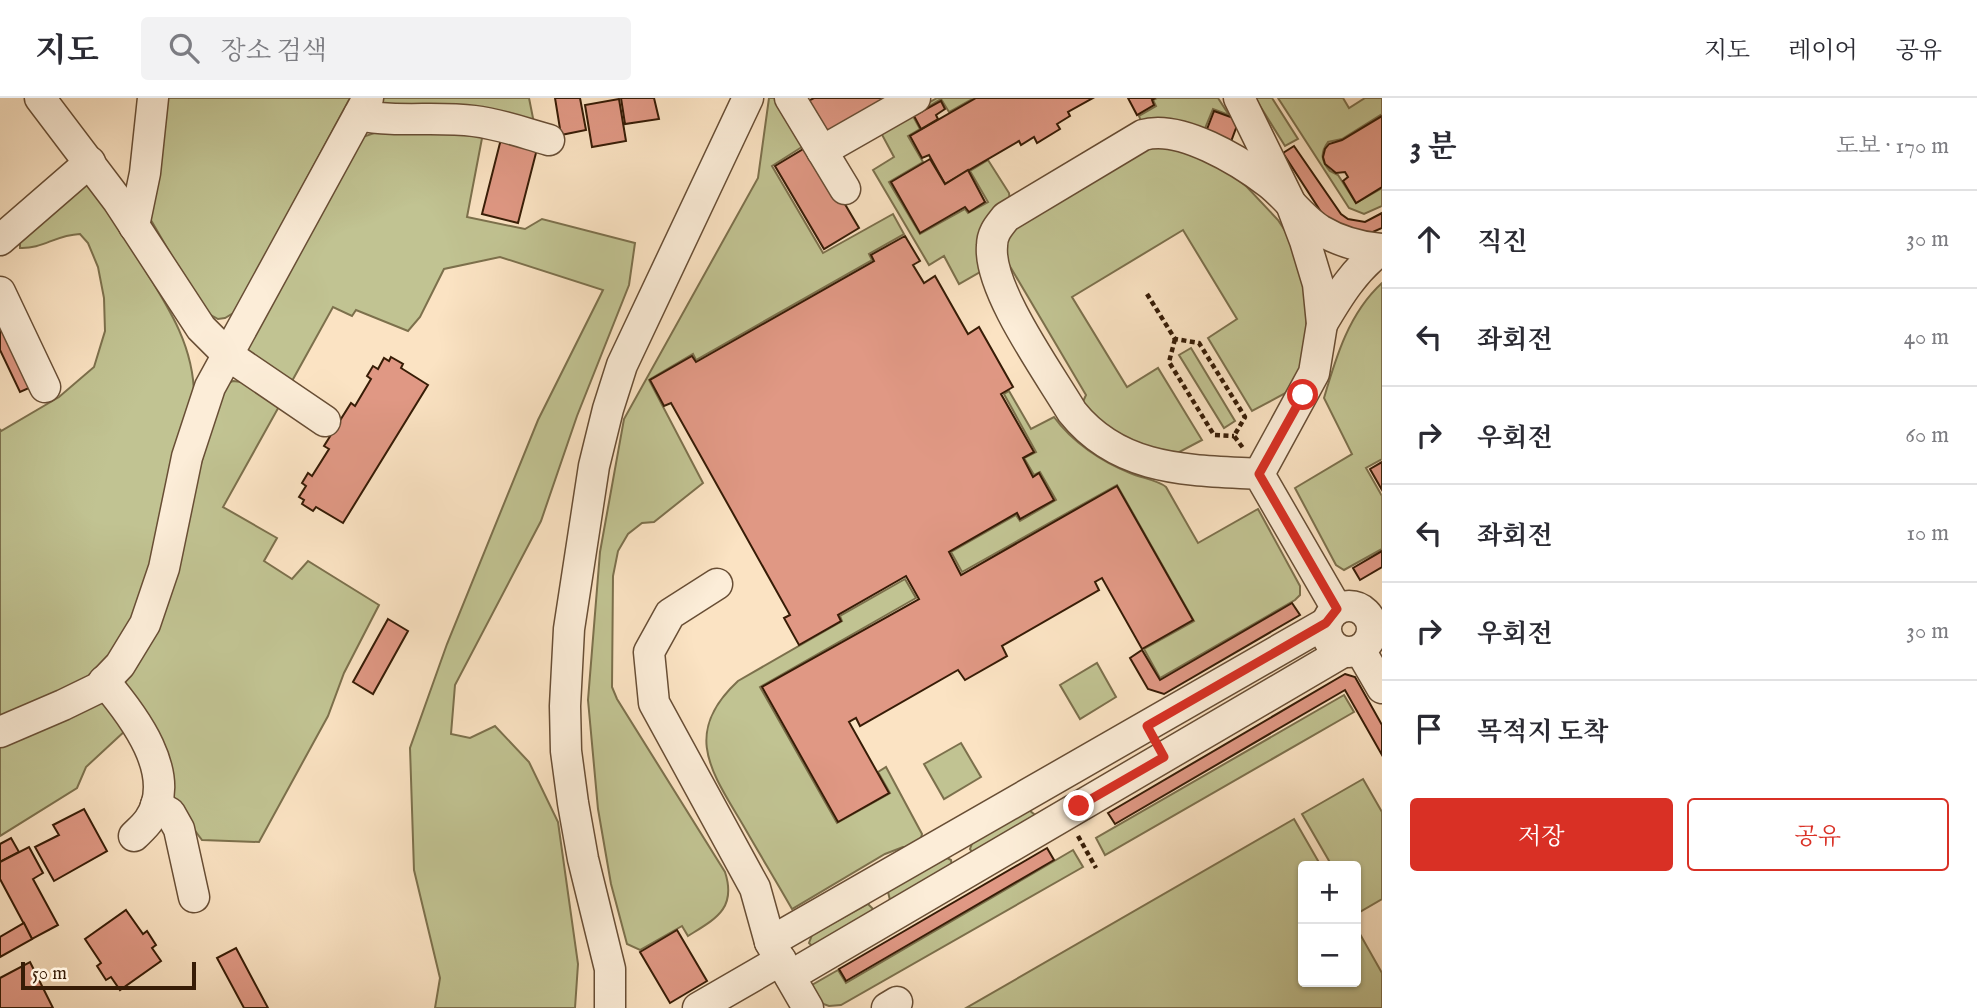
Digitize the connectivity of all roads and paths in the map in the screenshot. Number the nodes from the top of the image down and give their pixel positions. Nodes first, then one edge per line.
1 (40, 98) edge
2 (153, 98) edge
3 (748, 98) edge
4 (790, 98) edge
5 (915, 98) edge
6 (1239, 98) edge
7 (363, 106) edge
8 (549, 140) dead end
9 (822, 151) junction
10 (90, 162) junction
11 (845, 189) dead end
12 (1291, 204) junction
13 (134, 226) junction
14 (0, 240) edge
15 (1381, 249) edge
16 (0, 292) edge
17 (1147, 294) dead end
18 (1322, 324) junction
19 (1175, 339) junction
20 (228, 355) junction
21 (45, 387) dead end
22 (1245, 416) dead end
23 (325, 421) dead end
24 (1234, 436) dead end
25 (1259, 474) junction
26 (717, 584) dead end
27 (1376, 614) edge
28 (1332, 616) junction
29 (1352, 651) junction
30 (1229, 679) junction
31 (104, 681) junction
32 (1382, 688) edge
33 (1246, 708) junction
34 (1147, 726) junction
35 (0, 732) edge
36 (1164, 757) junction
37 (1061, 775) junction
38 (1033, 792) junction
39 (156, 805) junction
40 (1079, 806) junction
41 (1051, 823) junction
42 (134, 836) dead end
43 (950, 839) junction
44 (1085, 848) dead end
45 (1096, 868) dead end
46 (968, 871) junction
47 (871, 884) junction
48 (194, 898) dead end
49 (889, 918) junction
50 (780, 959) junction
51 (610, 1008) edge
52 (698, 1008) edge
53 (808, 1008) edge

1 - 10 street
2 - 13 street
3 - 51 street
4 - 9 street
5 - 9 street
6 - 12 street
7 - 8 street
7 - 20 street
9 - 11 street
10 - 13 street
10 - 14 street
12 - 15 street
12 - 18 street
12 - 25 street
13 - 20 street
15 - 18 street
16 - 21 street
17 - 19 path
18 - 25 street
19 - 22 path
19 - 24 path
20 - 23 street
20 - 31 street
25 - 28 street
26 - 50 street
27 - 28 street
27 - 29 street
28 - 29 street
28 - 30 street
29 - 32 street
29 - 33 street
30 - 33 street
30 - 34 street
31 - 35 street
31 - 39 street
33 - 36 street
34 - 36 street
34 - 37 street
36 - 40 street
37 - 38 street
37 - 40 street
38 - 41 street
38 - 43 street
39 - 42 street
39 - 48 street
40 - 41 street
41 - 46 street
43 - 46 street
43 - 47 street
44 - 45 path
46 - 49 street
47 - 49 street
47 - 50 street
49 - 50 street
50 - 52 street
50 - 53 street

